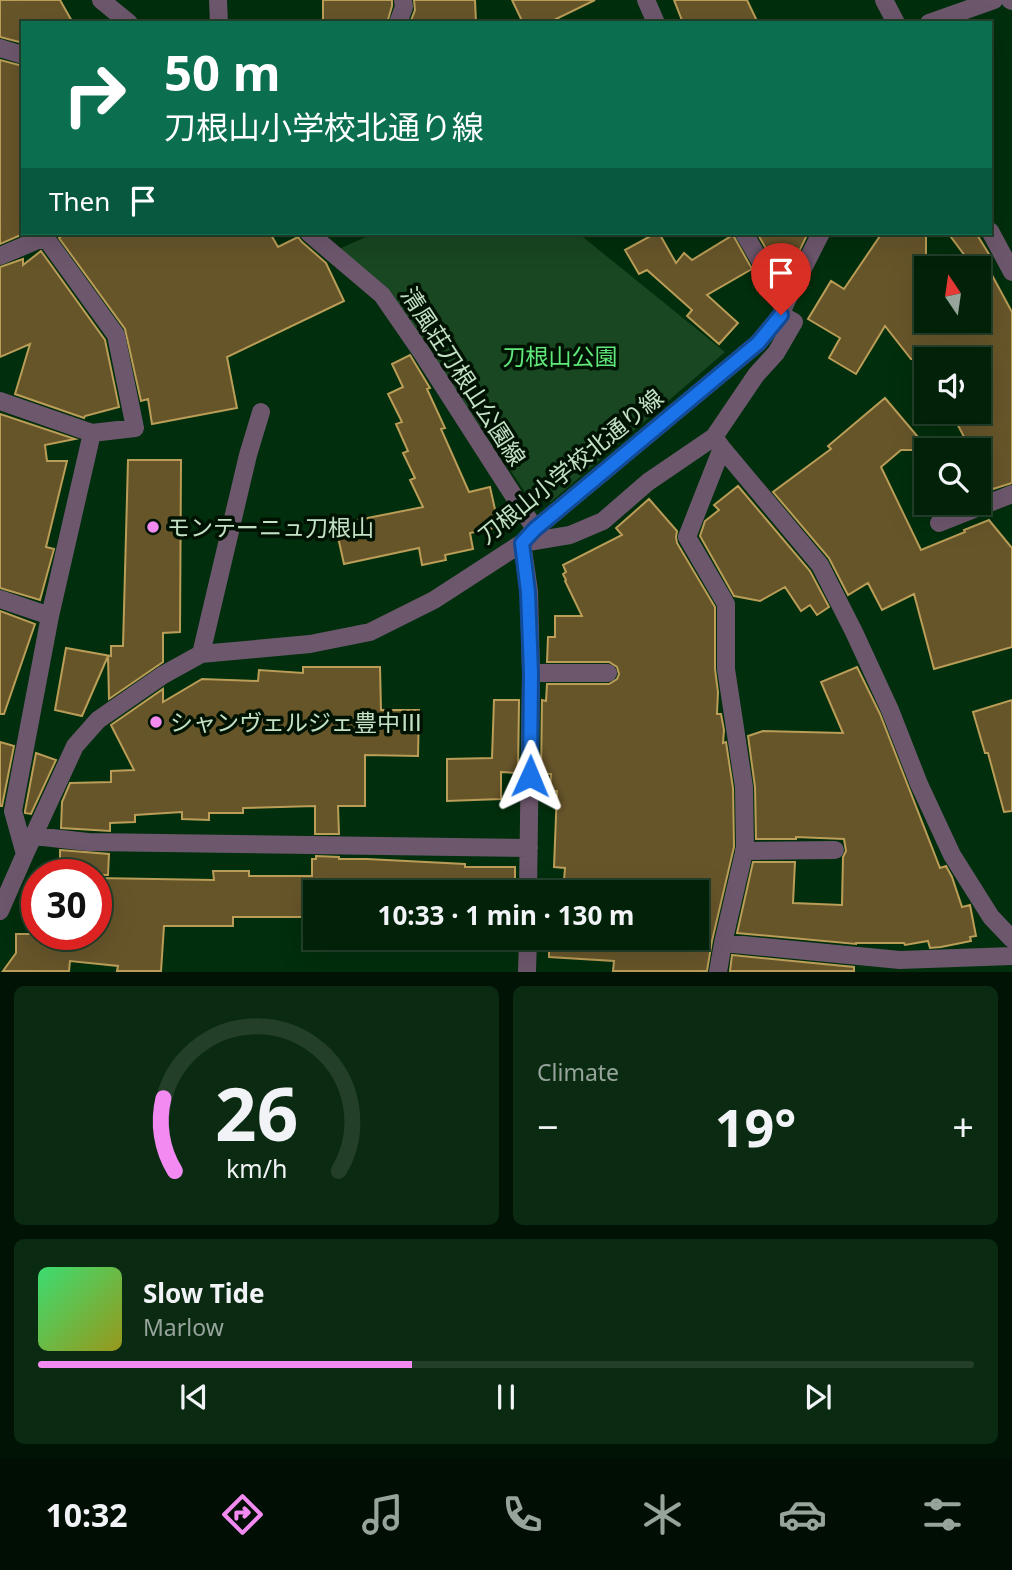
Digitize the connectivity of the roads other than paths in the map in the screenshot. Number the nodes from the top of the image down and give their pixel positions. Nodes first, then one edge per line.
1 (218, 0) edge
2 (404, 0) edge
3 (646, 0) edge
4 (884, 0) edge
5 (994, 0) edge
6 (108, 2) edge
7 (128, 21) edge
8 (219, 21) edge
9 (399, 21) edge
10 (655, 21) edge
11 (895, 21) edge
12 (935, 21) edge
13 (0, 48) edge
14 (21, 54) edge
15 (312, 235) edge
16 (745, 235) edge
17 (820, 235) edge
18 (992, 235) edge
19 (0, 256) edge
20 (1012, 272) edge
21 (783, 309) junction
22 (0, 401) edge
23 (261, 412) dead end
24 (92, 433) junction
25 (718, 443) junction
26 (1012, 494) edge
27 (939, 523) dead end
28 (535, 529) junction
29 (522, 543) junction
30 (0, 599) edge
31 (50, 616) junction
32 (201, 654) junction
33 (531, 673) junction
34 (608, 673) dead end
35 (34, 836) junction
36 (529, 848) junction
37 (835, 850) dead end
38 (744, 851) junction
39 (25, 854) junction
40 (528, 880) edge
41 (0, 911) edge
42 (1012, 939) edge
43 (723, 943) junction
44 (528, 950) edge
45 (1012, 956) edge
46 (527, 971) edge
47 (718, 971) edge

1 - 8 street
2 - 9 street
3 - 10 street
4 - 11 street
5 - 12 street
6 - 7 street
13 - 14 street
15 - 28 street, 清風荘刀根山公園線
16 - 21 street
17 - 21 street, 刀根山小学校北通り線
18 - 20 street
19 - 24 street
21 - 25 street
21 - 28 street, 刀根山小学校北通り線
22 - 24 street
23 - 32 street
24 - 31 street
25 - 29 street
25 - 38 street
25 - 42 street
26 - 27 street
28 - 29 street, 刀根山小学校北通り線
29 - 32 street, 刀根山小学校北通り線
29 - 33 street
30 - 31 street
31 - 39 street
32 - 35 street, 刀根山小学校北通り線
33 - 34 street
33 - 36 street
35 - 36 street
35 - 39 street, 刀根山小学校北通り線
36 - 40 street
37 - 38 street
38 - 43 street
39 - 41 street, 刀根山小学校北通り線
43 - 45 street
43 - 47 street
44 - 46 street

